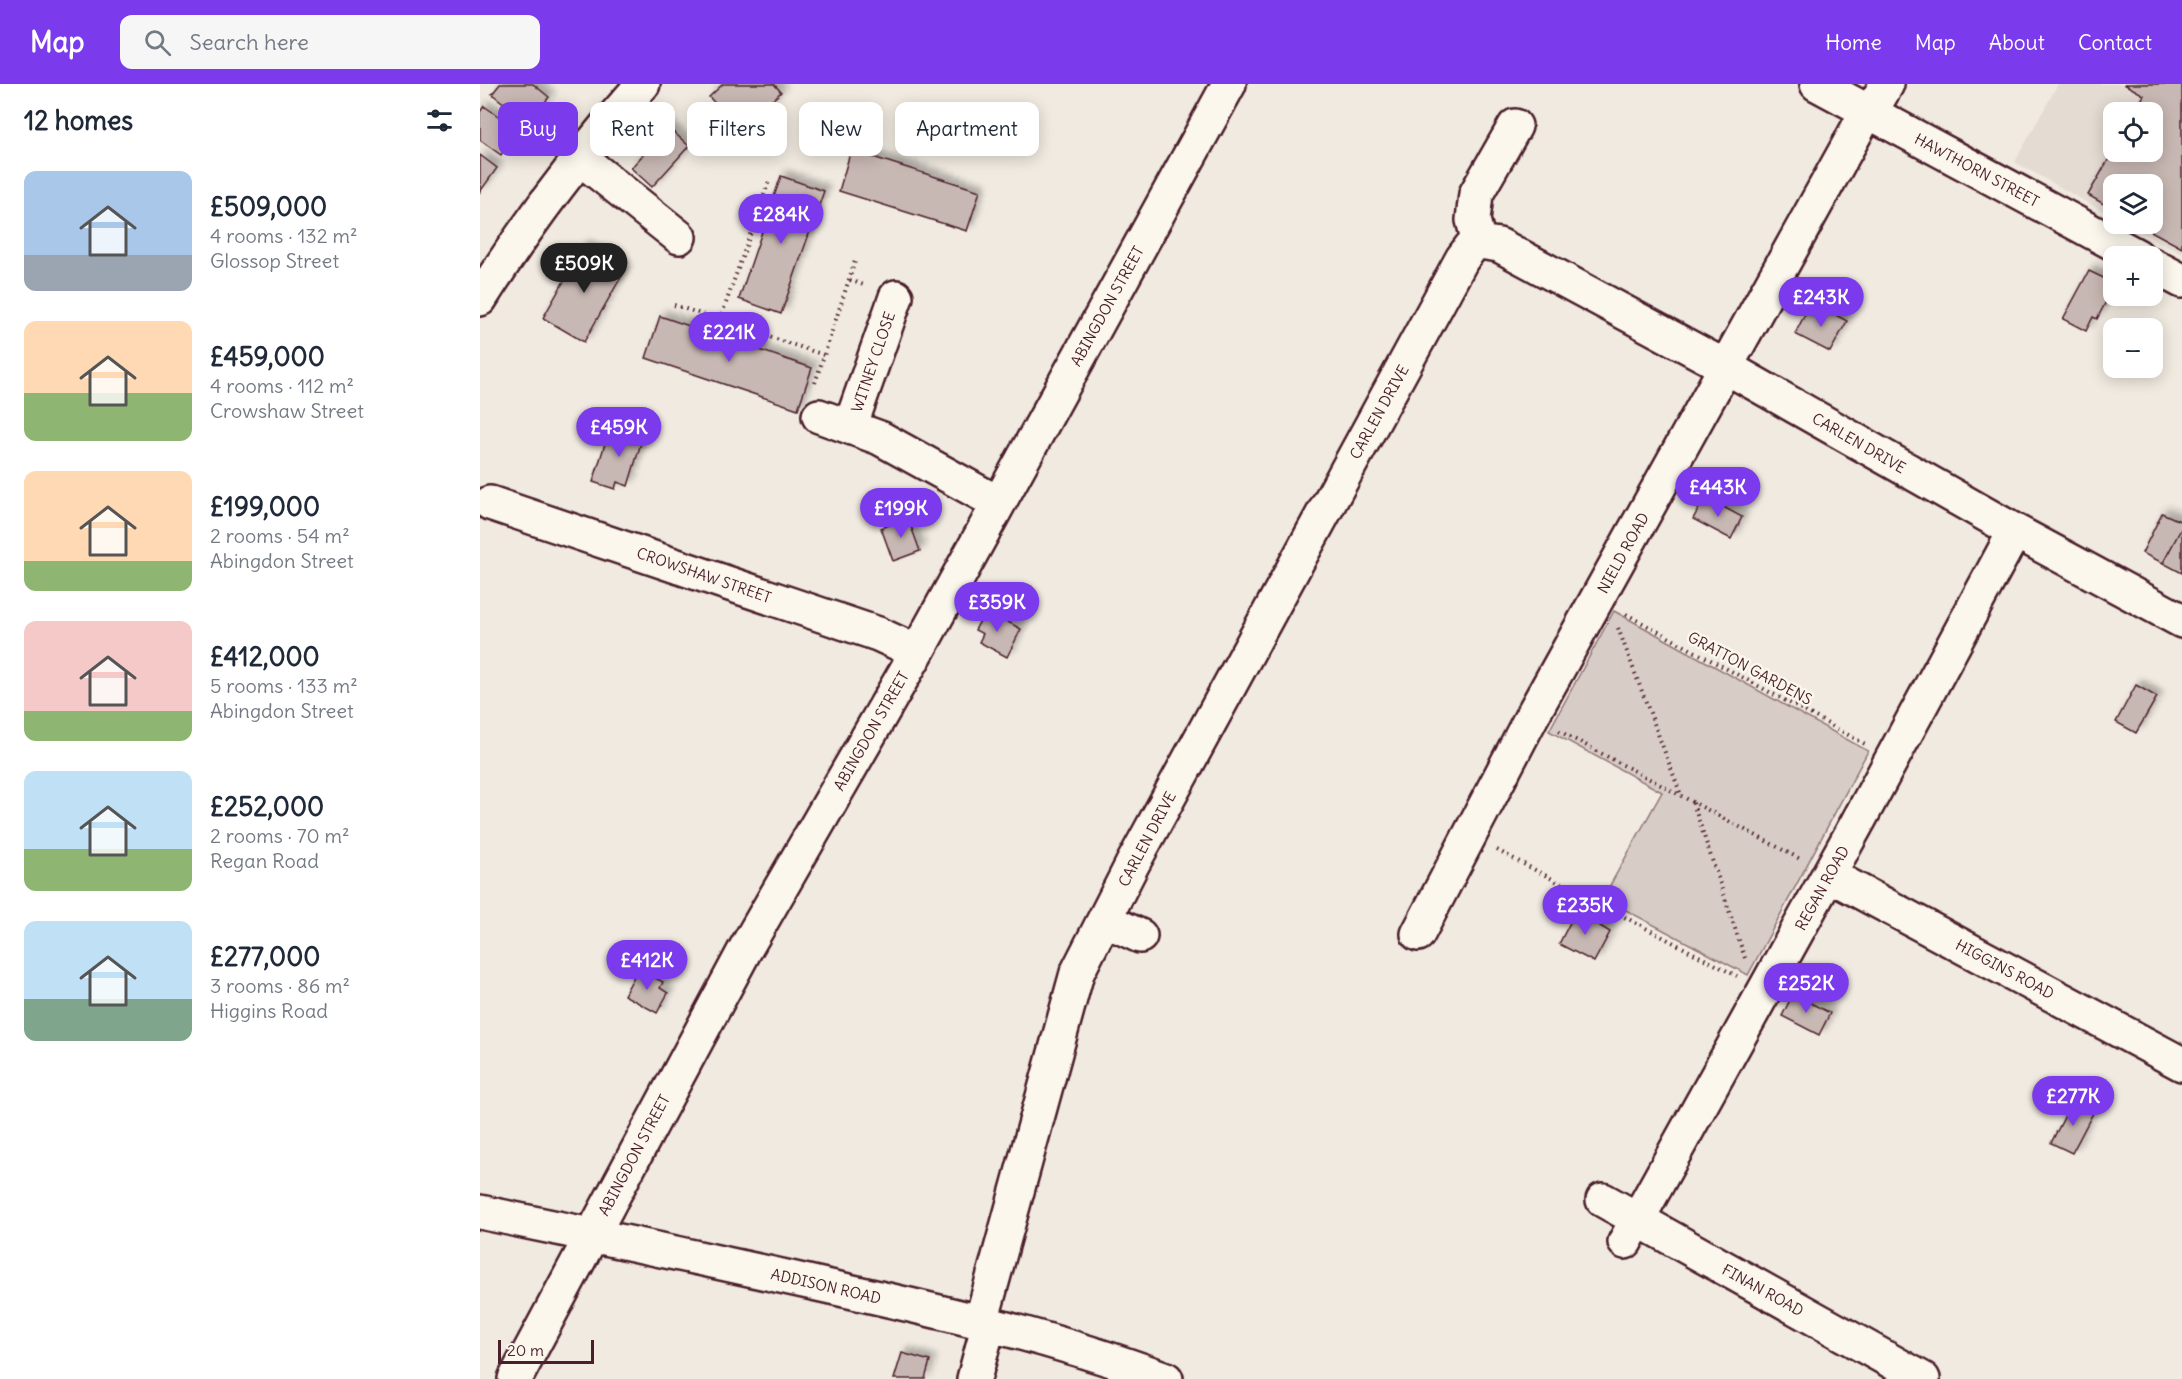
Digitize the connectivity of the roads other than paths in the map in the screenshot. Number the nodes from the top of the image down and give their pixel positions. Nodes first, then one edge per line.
1 (643, 84) edge
2 (1229, 84) edge
3 (1817, 84) edge
4 (1887, 84) edge
5 (1868, 113) junction
6 (1515, 126) dead end
7 (580, 158) junction
8 (679, 237) dead end
9 (1479, 242) junction
10 (2118, 246) edge
11 (2163, 271) edge
12 (2182, 281) edge
13 (896, 297) dead end
14 (480, 299) edge
15 (1726, 367) junction
16 (816, 400) road end
17 (850, 427) junction
18 (490, 503) dead end
19 (998, 503) junction
20 (2015, 531) junction
21 (2182, 621) edge
22 (916, 652) junction
23 (1829, 875) junction
24 (1105, 920) junction
25 (1418, 934) dead end
26 (1140, 936) dead end
27 (2182, 1064) edge
28 (1603, 1200) dead end
29 (480, 1212) edge
30 (1631, 1231) junction
31 (591, 1234) junction
32 (985, 1323) junction
33 (515, 1379) edge
34 (974, 1379) edge
35 (1166, 1379) edge
36 (1923, 1379) edge

1 - 7 street
2 - 19 street, ABINGDON STREET
3 - 5 street, HAWTHORN STREET
4 - 5 street, NIELD ROAD
5 - 10 street, HAWTHORN STREET
5 - 15 street, NIELD ROAD
6 - 9 street
7 - 8 street
7 - 14 street
9 - 15 street, CARLEN DRIVE
9 - 24 street, CARLEN DRIVE
11 - 12 street
13 - 17 street, WITNEY CLOSE
15 - 20 street, CARLEN DRIVE
15 - 25 street, NIELD ROAD
16 - 17 street, WITNEY CLOSE
17 - 19 street, WITNEY CLOSE
18 - 22 street, CROWSHAW STREET
19 - 22 street, ABINGDON STREET
20 - 21 street, CARLEN DRIVE
20 - 23 street, REGAN ROAD
22 - 31 street, ABINGDON STREET
23 - 27 street, HIGGINS ROAD
23 - 30 street, REGAN ROAD
24 - 26 street
24 - 32 street, CARLEN DRIVE
28 - 30 street, FINAN ROAD
29 - 31 street, ADDISON ROAD
30 - 36 street, FINAN ROAD
31 - 32 street, ADDISON ROAD
31 - 33 street, ABINGDON STREET
32 - 34 street, CARLEN DRIVE
32 - 35 street, ADDISON ROAD

